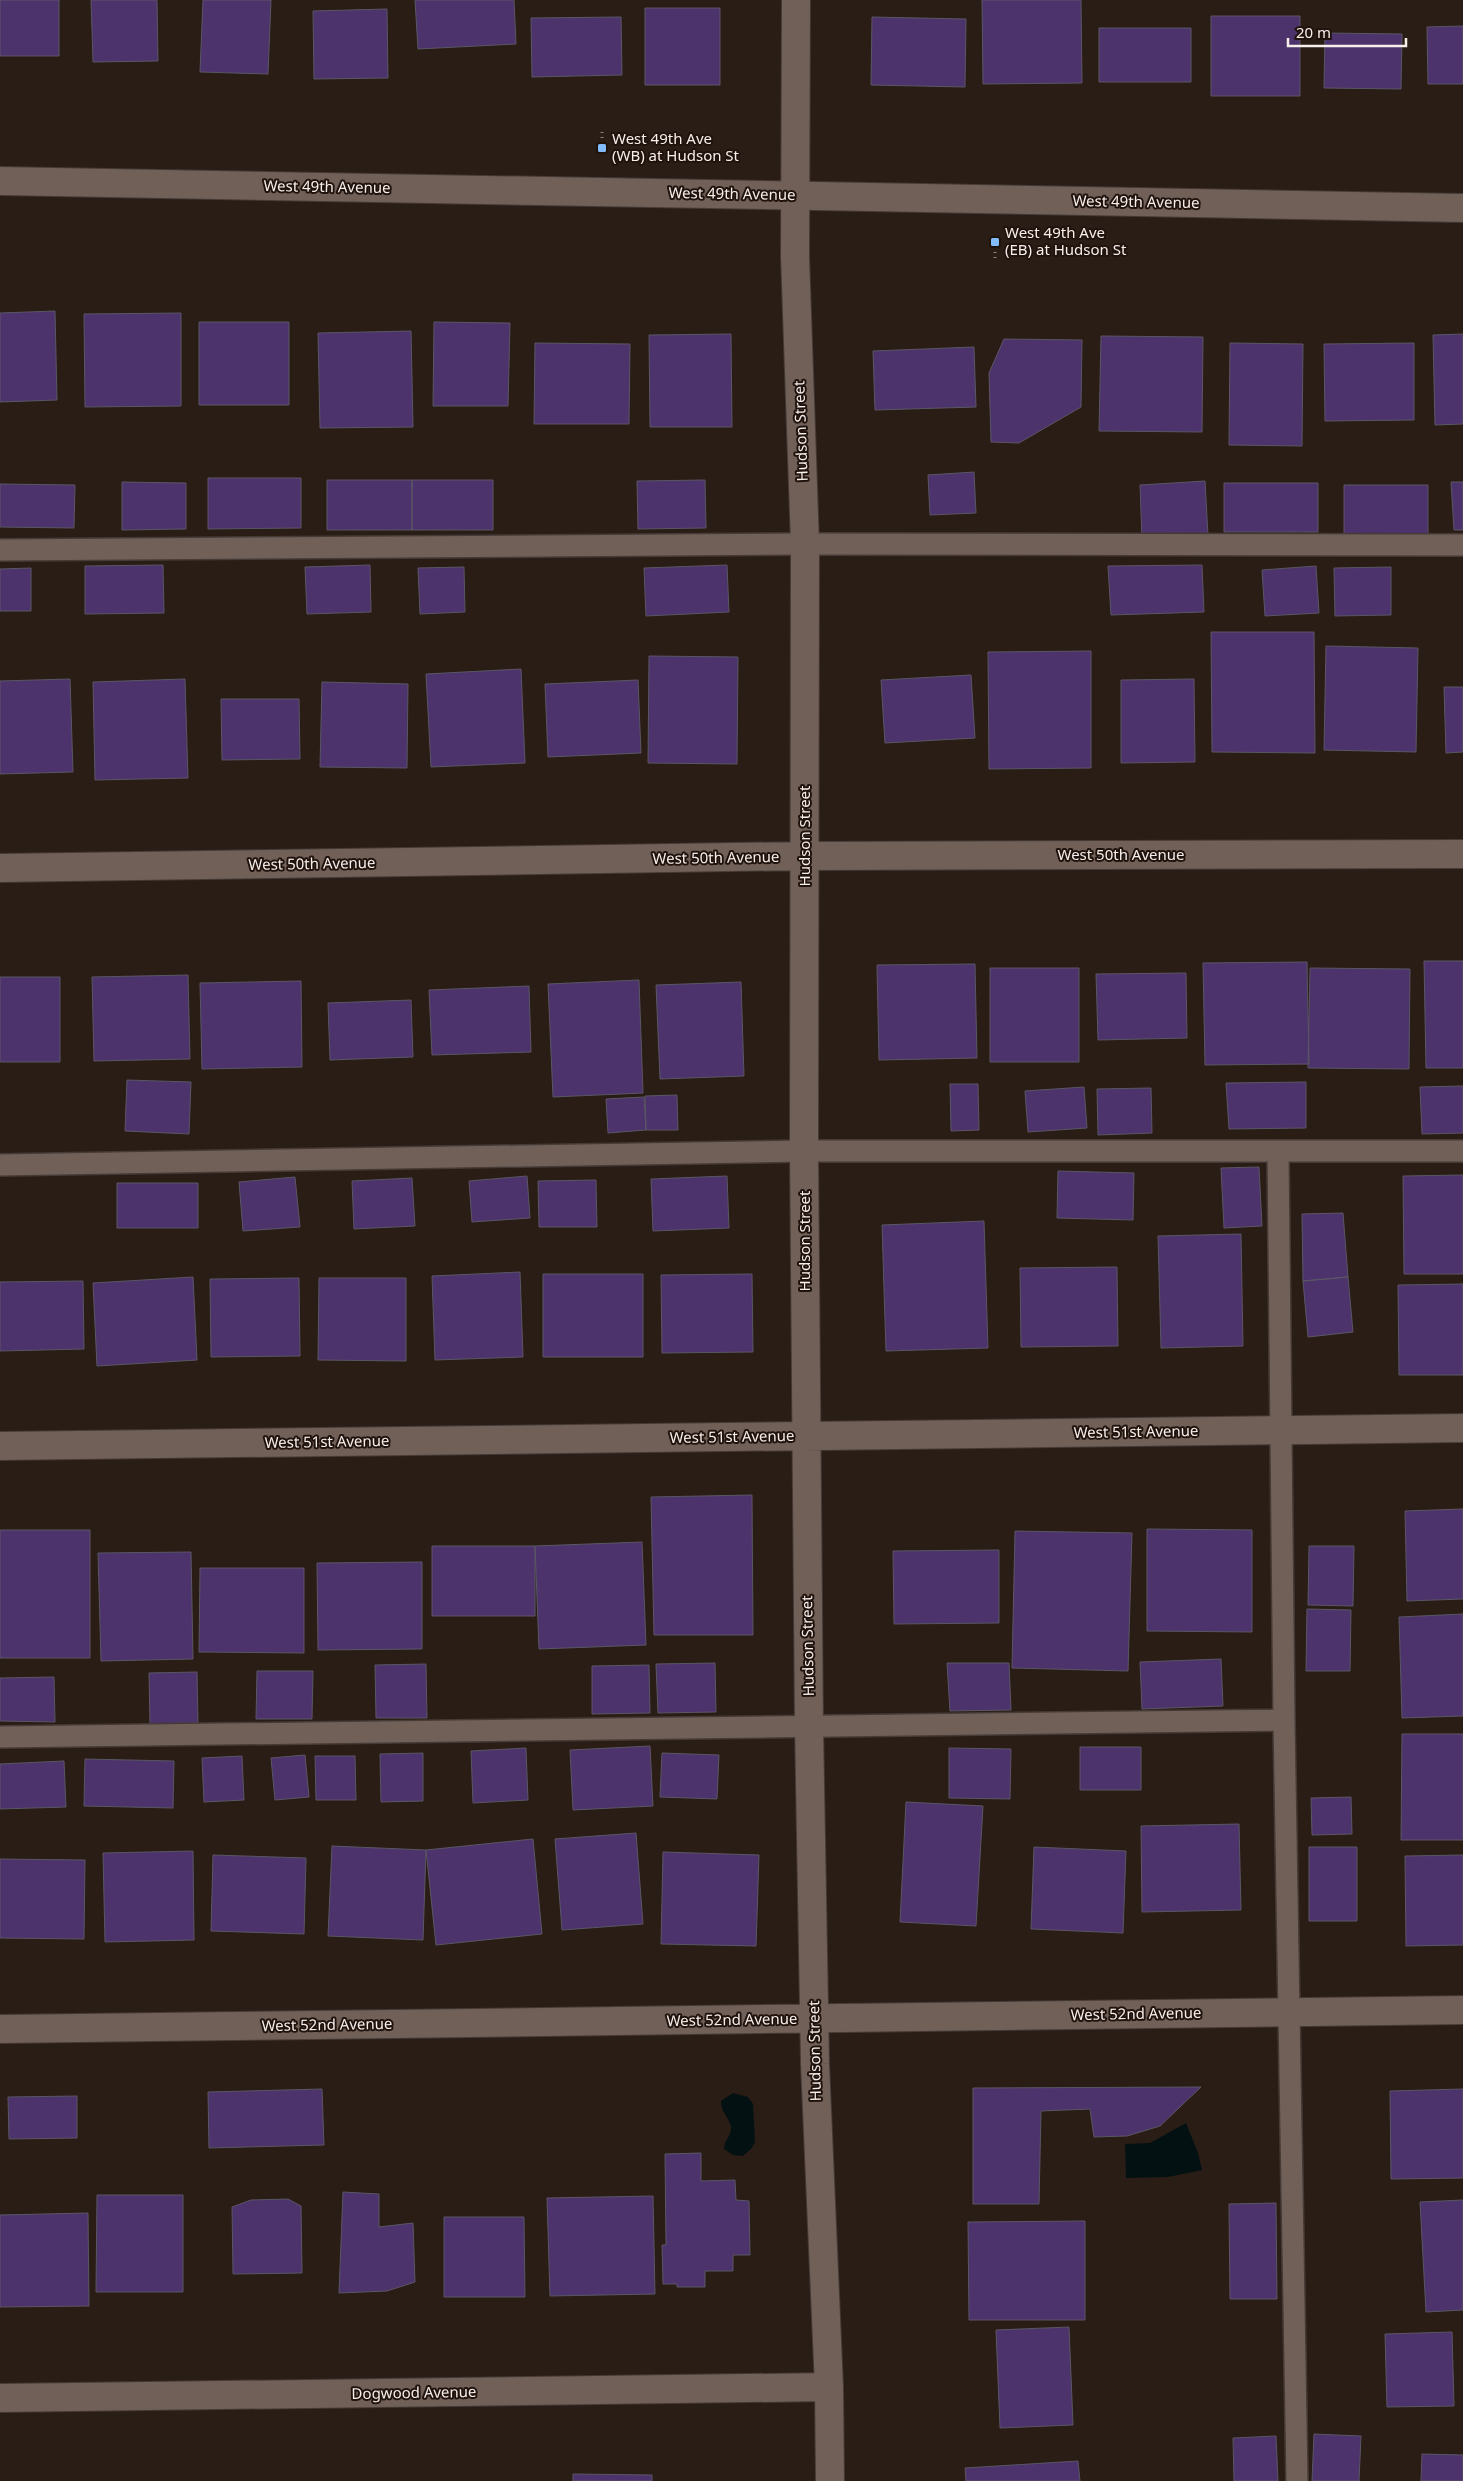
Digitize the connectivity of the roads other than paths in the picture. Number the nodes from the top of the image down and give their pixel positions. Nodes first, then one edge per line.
1 (796, 0) edge
2 (0, 181) edge
3 (796, 195) junction
4 (1463, 208) edge
5 (805, 544) junction
6 (1463, 545) edge
7 (0, 550) edge
8 (1463, 854) edge
9 (805, 856) junction
10 (0, 868) edge
11 (804, 1151) junction
12 (1278, 1151) junction
13 (1463, 1151) edge
14 (0, 1165) edge
15 (1463, 1428) edge
16 (1281, 1430) junction
17 (806, 1436) junction
18 (0, 1446) edge
19 (1284, 1720) junction
20 (809, 1726) junction
21 (0, 1737) edge
22 (1463, 2010) edge
23 (1290, 2012) junction
24 (814, 2019) junction
25 (0, 2030) edge
26 (829, 2388) junction
27 (0, 2398) edge
28 (830, 2481) edge
29 (1297, 2481) edge

1 - 3 street, Hudson Street
2 - 3 street, West 49th Avenue
3 - 4 street, West 49th Avenue
3 - 5 street, Hudson Street
5 - 6 lane
5 - 7 lane
5 - 9 street, Hudson Street
8 - 9 street, West 50th Avenue
9 - 10 street, West 50th Avenue
9 - 11 street, Hudson Street
11 - 12 lane
11 - 14 lane
11 - 17 street, Hudson Street
12 - 13 lane
12 - 16 lane
15 - 16 street, West 51st Avenue
16 - 17 street, West 51st Avenue
16 - 19 lane
17 - 18 street, West 51st Avenue
17 - 20 street, Hudson Street
19 - 20 lane
19 - 23 lane
20 - 21 lane
20 - 24 street, Hudson Street
22 - 23 street, West 52nd Avenue
23 - 24 street, West 52nd Avenue
23 - 29 lane
24 - 25 street, West 52nd Avenue
24 - 26 street, Hudson Street
26 - 27 street, Dogwood Avenue
26 - 28 street, Hudson Street

